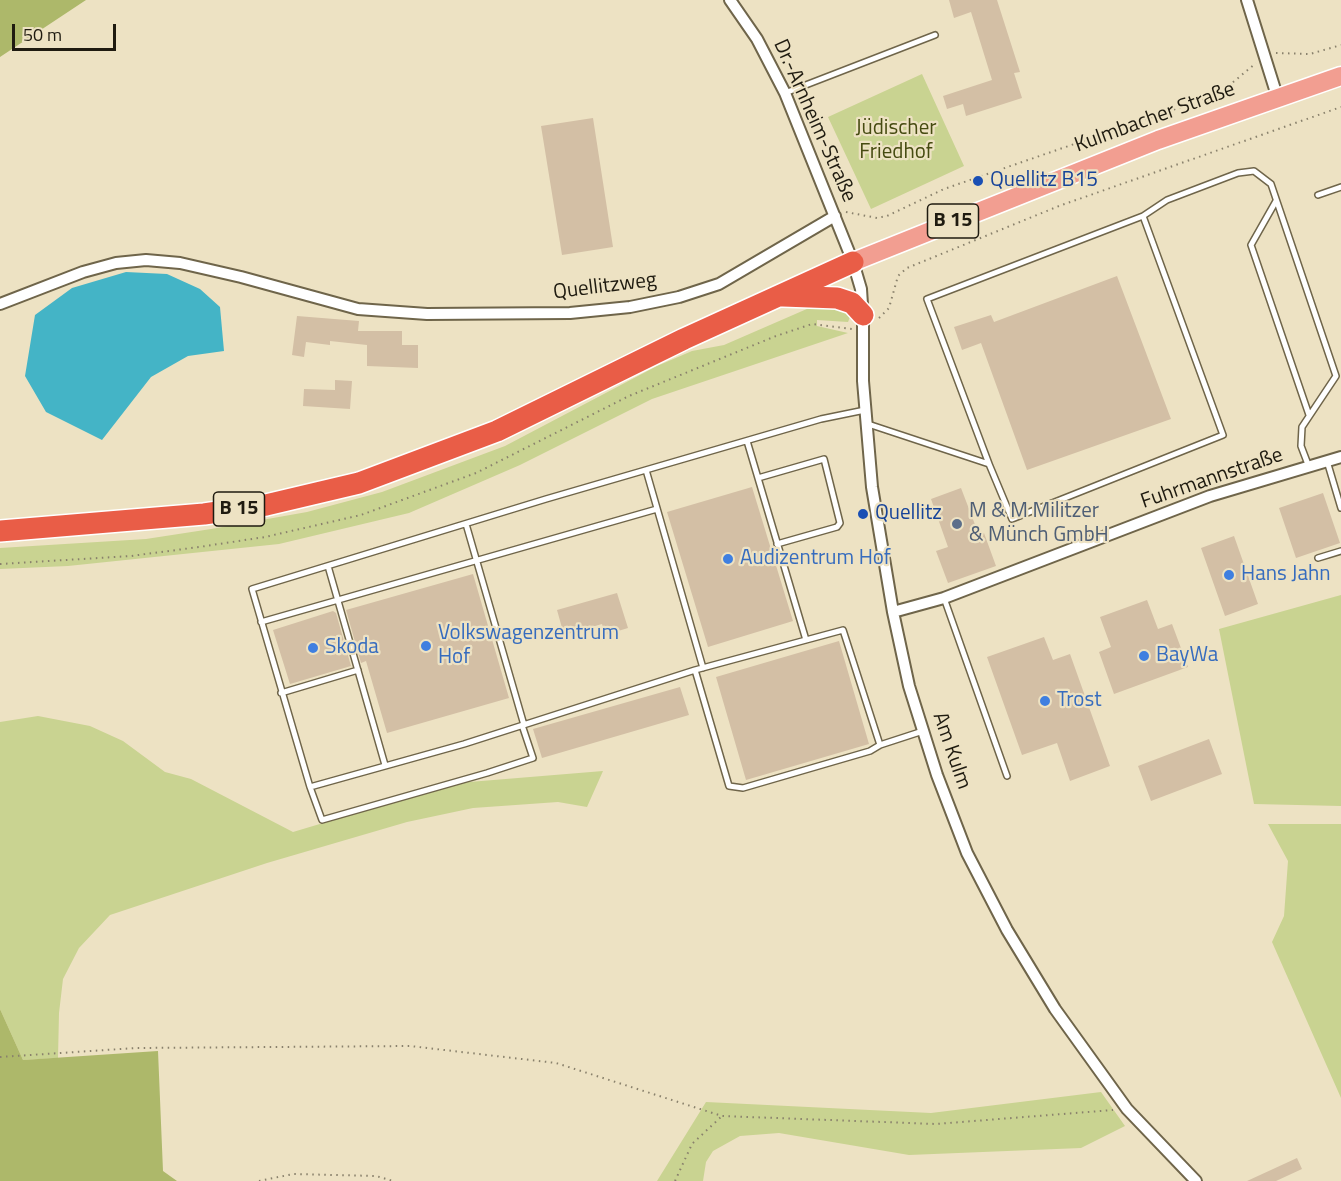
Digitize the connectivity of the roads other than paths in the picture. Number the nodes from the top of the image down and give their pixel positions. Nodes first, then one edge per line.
1 (730, 0) edge
2 (1247, 0) edge
3 (934, 34) dead end
4 (1341, 76) edge
5 (785, 93) junction
6 (1278, 99) junction
7 (1341, 187) edge
8 (1318, 195) dead end
9 (1276, 201) junction
10 (835, 216) junction
11 (1143, 216) junction
12 (853, 262) junction
13 (776, 296) junction
14 (0, 304) edge
15 (863, 318) junction
16 (865, 410) junction
17 (1309, 415) junction
18 (866, 424) junction
19 (747, 441) junction
20 (1341, 457) edge
21 (1327, 461) junction
22 (989, 464) junction
23 (1309, 467) junction
24 (646, 470) junction
25 (758, 478) junction
26 (1341, 508) edge
27 (657, 509) junction
28 (466, 524) junction
29 (0, 531) edge
30 (777, 544) junction
31 (1341, 551) edge
32 (1318, 558) dead end
33 (477, 560) junction
34 (328, 566) junction
35 (944, 598) junction
36 (338, 600) junction
37 (892, 612) junction
38 (261, 622) junction
39 (806, 640) junction
40 (703, 668) junction
41 (358, 670) junction
42 (695, 670) junction
43 (281, 693) junction
44 (523, 725) junction
45 (923, 731) junction
46 (880, 745) junction
47 (385, 765) junction
48 (1007, 776) dead end
49 (310, 787) junction
50 (1196, 1181) edge

1 - 5 street, Dr.-Arnheim-Straße
2 - 6 street
3 - 5 lane
4 - 6 main road, Kulmbacher Straße / B 15
5 - 10 street, Dr.-Arnheim-Straße
6 - 12 main road, Kulmbacher Straße / B 15
7 - 8 lane
9 - 11 lane
9 - 17 lane
9 - 17 lane
10 - 12 street, Dr.-Arnheim-Straße
10 - 14 street, Quellitzweg
11 - 22 lane
11 - 22 lane
12 - 13 highway, B 15
12 - 15 street, Am Kulm
13 - 15 highway
13 - 29 highway, B 15
15 - 16 street, Am Kulm
16 - 18 street, Am Kulm
16 - 19 lane
17 - 23 lane
18 - 22 lane
18 - 37 street, Am Kulm
19 - 24 lane
19 - 25 lane
20 - 21 street, Fuhrmannstraße
21 - 23 street, Fuhrmannstraße
21 - 26 lane
23 - 35 street, Fuhrmannstraße
24 - 27 lane
24 - 28 lane
25 - 30 lane
25 - 30 lane
27 - 33 lane
27 - 40 lane
28 - 33 lane
28 - 34 lane
30 - 39 lane
31 - 32 lane
33 - 36 lane
33 - 44 lane
34 - 36 lane
34 - 38 lane
35 - 37 street, Fuhrmannstraße
35 - 48 lane
36 - 38 lane
36 - 41 lane
37 - 45 street, Am Kulm
38 - 43 lane
39 - 40 lane
39 - 46 lane
40 - 42 lane
41 - 43 lane
41 - 47 lane
42 - 44 lane
42 - 46 lane
43 - 49 lane
44 - 47 lane
44 - 49 lane
45 - 46 lane
45 - 50 street, Am Kulm
47 - 49 lane

